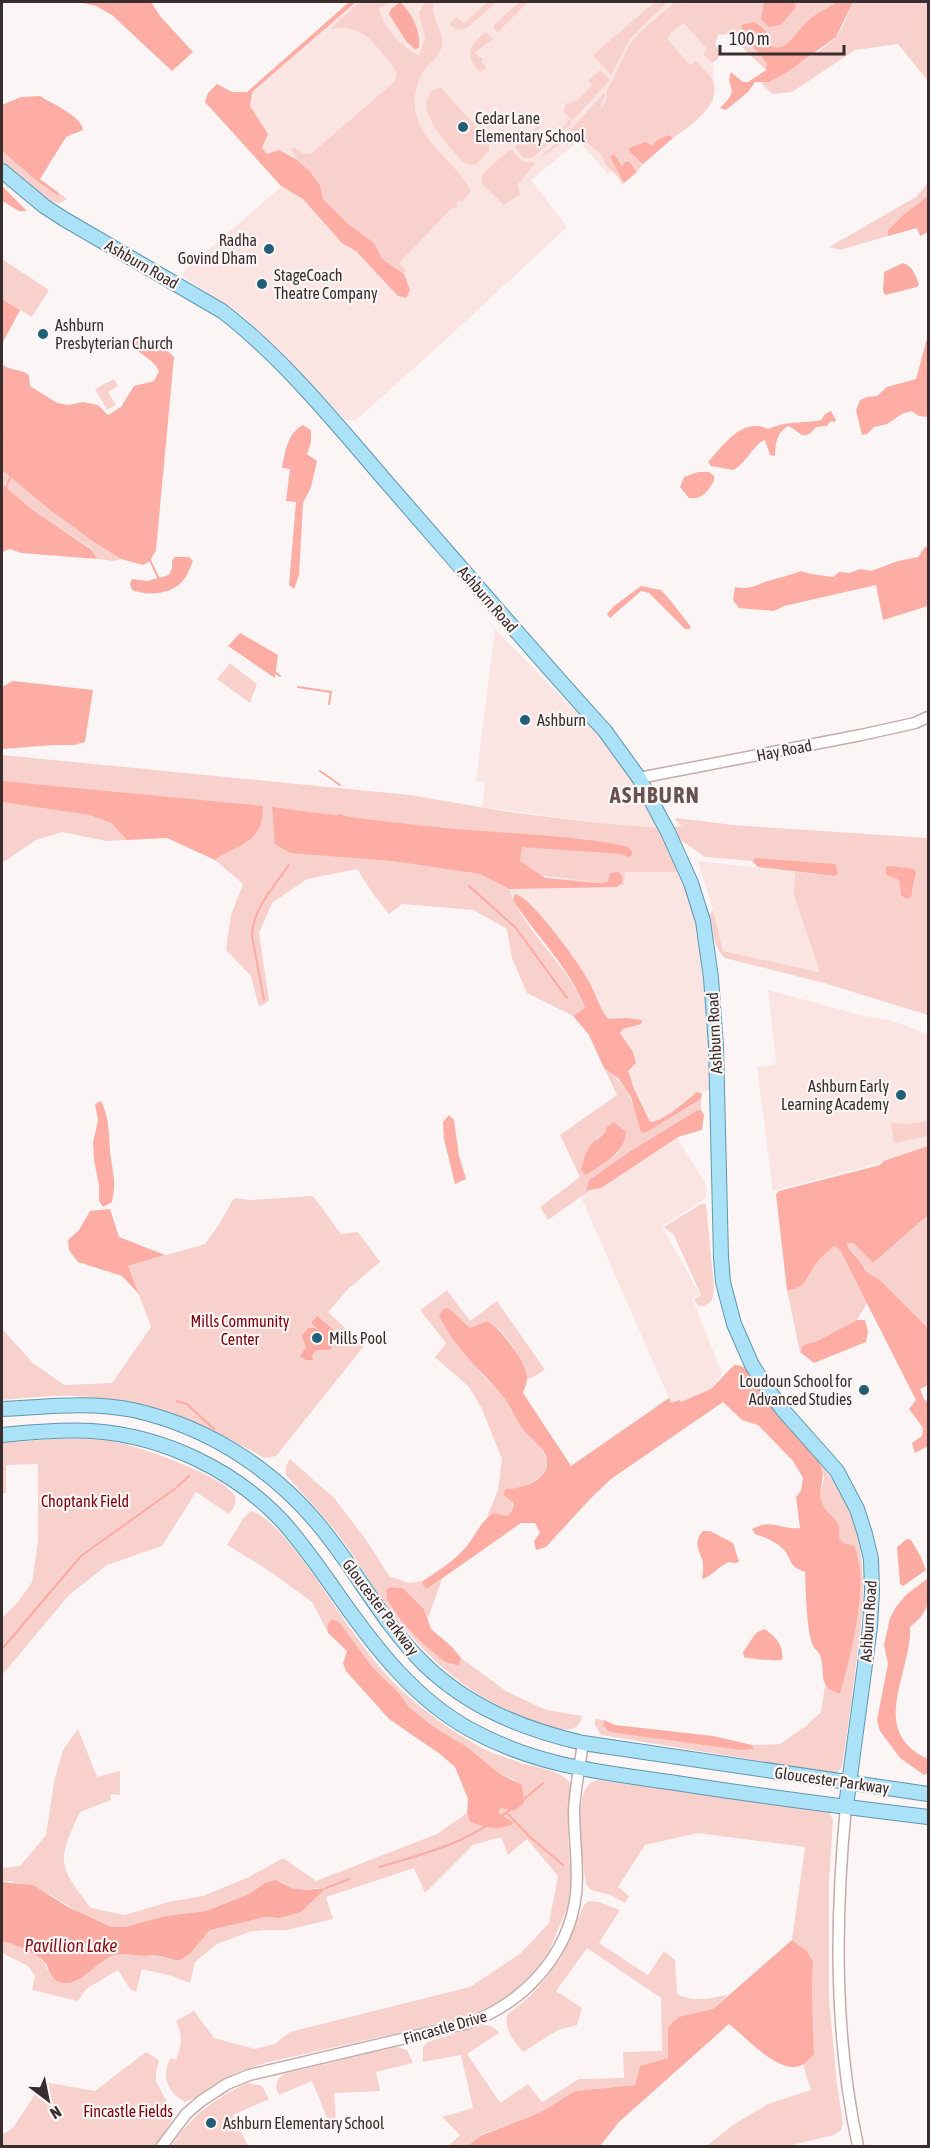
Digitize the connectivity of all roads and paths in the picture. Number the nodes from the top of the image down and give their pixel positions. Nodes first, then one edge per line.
1 (2, 171) edge
2 (928, 717) edge
3 (639, 778) junction
4 (2, 1409) edge
5 (2, 1435) edge
6 (583, 1743) junction
7 (579, 1769) junction
8 (850, 1783) junction
9 (928, 1794) edge
10 (846, 1806) junction
11 (928, 1817) edge
12 (162, 2146) edge
13 (858, 2146) edge

1 - 3 main road, Ashburn Road
2 - 3 street, Hay Road
3 - 8 main road, Ashburn Road
4 - 6 main road, Gloucester Parkway
5 - 7 main road, Gloucester Parkway
6 - 7 street, Fincastle Drive
6 - 8 main road, Gloucester Parkway
7 - 10 main road, Gloucester Parkway
7 - 12 street, Fincastle Drive
8 - 9 main road, Gloucester Parkway
8 - 10 main road, Ashburn Road
10 - 11 main road, Gloucester Parkway
10 - 13 street, Ashburn Road

